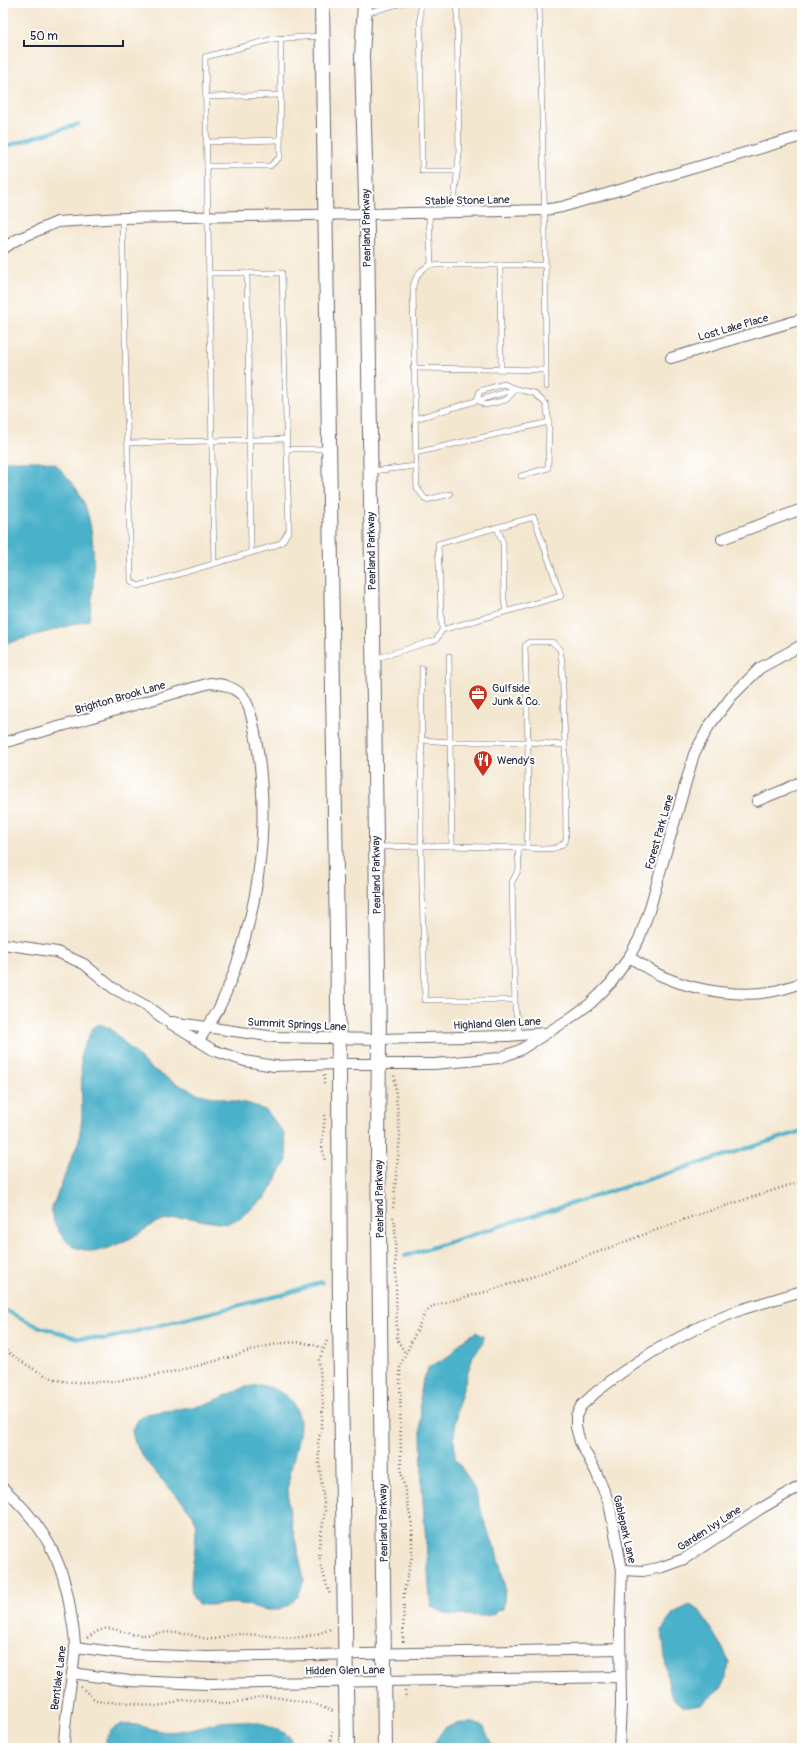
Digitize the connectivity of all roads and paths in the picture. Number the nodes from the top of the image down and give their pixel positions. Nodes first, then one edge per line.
1 (322, 3) edge
2 (402, 3) edge
3 (420, 3) edge
4 (457, 3) edge
5 (539, 3) edge
6 (365, 8) edge
7 (322, 36) junction
8 (280, 38) junction
9 (280, 95) junction
10 (206, 97) junction
11 (802, 136) edge
12 (280, 140) junction
13 (207, 142) junction
14 (207, 166) junction
15 (457, 171) junction
16 (544, 210) junction
17 (429, 212) junction
18 (453, 212) junction
19 (325, 214) junction
20 (366, 214) junction
21 (208, 216) junction
22 (122, 218) junction
23 (3, 250) edge
24 (431, 265) junction
25 (500, 265) junction
26 (545, 265) junction
27 (209, 273) junction
28 (247, 273) junction
29 (802, 319) edge
30 (671, 358) dead end
31 (413, 368) junction
32 (501, 369) junction
33 (546, 370) junction
34 (546, 387) dead end
35 (516, 389) junction
36 (477, 400) junction
37 (415, 419) junction
38 (549, 422) junction
39 (286, 439) junction
40 (249, 440) junction
41 (212, 441) junction
42 (128, 443) junction
43 (287, 449) junction
44 (329, 449) junction
45 (415, 453) junction
46 (416, 466) junction
47 (370, 471) junction
48 (521, 476) dead end
49 (450, 494) dead end
50 (802, 509) edge
51 (497, 527) junction
52 (722, 539) dead end
53 (251, 553) junction
54 (214, 563) junction
55 (506, 612) junction
56 (442, 630) junction
57 (802, 645) edge
58 (449, 656) dead end
59 (373, 659) junction
60 (422, 668) dead end
61 (422, 740) junction
62 (450, 742) junction
63 (528, 742) junction
64 (3, 743) edge
65 (565, 745) junction
66 (802, 781) edge
67 (757, 801) dead end
68 (421, 846) junction
69 (452, 846) junction
70 (376, 847) junction
71 (518, 848) junction
72 (527, 848) junction
73 (3, 944) edge
74 (629, 957) junction
75 (802, 983) edge
76 (515, 1000) junction
77 (168, 1022) junction
78 (207, 1026) junction
79 (547, 1032) junction
80 (520, 1035) junction
81 (338, 1039) junction
82 (379, 1039) junction
83 (199, 1041) junction
84 (338, 1064) junction
85 (379, 1064) junction
86 (393, 1064) junction
87 (802, 1181) edge
88 (393, 1210) dead end
89 (392, 1215) dead end
90 (802, 1291) edge
91 (322, 1348) dead end
92 (3, 1349) edge
93 (406, 1354) junction
94 (802, 1485) edge
95 (3, 1488) edge
96 (622, 1570) junction
97 (333, 1628) dead end
98 (75, 1647) junction
99 (620, 1649) junction
100 (403, 1653) junction
101 (346, 1654) junction
102 (384, 1654) junction
103 (72, 1673) junction
104 (620, 1677) junction
105 (384, 1681) junction
106 (404, 1681) junction
107 (346, 1682) junction
108 (406, 1699) dead end
109 (333, 1711) dead end
110 (64, 1748) edge
111 (347, 1748) edge
112 (386, 1748) edge
113 (619, 1748) edge

1 - 7 main road
2 - 6 lane
3 - 15 lane
4 - 15 lane
5 - 16 lane
6 - 20 main road, Pearland Parkway
7 - 8 lane
7 - 19 main road
8 - 9 lane
8 - 10 lane
9 - 10 lane
9 - 12 lane
10 - 13 lane
11 - 16 street, Stable Stone Lane
12 - 13 lane
12 - 14 lane
13 - 14 lane
14 - 21 lane
15 - 18 lane
16 - 18 street, Stable Stone Lane
16 - 26 lane
17 - 18 street, Stable Stone Lane
17 - 20 street, Stable Stone Lane
17 - 24 lane
19 - 20 street, Stable Stone Lane
19 - 21 street, Stable Stone Lane
19 - 44 main road
20 - 47 main road, Pearland Parkway
21 - 22 street, Stable Stone Lane
21 - 27 lane
22 - 23 street, Stable Stone Lane
22 - 42 lane
24 - 25 lane
24 - 31 lane
25 - 26 lane
25 - 32 lane
26 - 33 lane
27 - 28 lane
27 - 41 lane
28 - 39 lane
28 - 40 lane
29 - 30 street, Lost Lake Place
31 - 32 lane
31 - 37 lane
32 - 33 lane
33 - 34 lane
35 - 36 lane
35 - 36 lane
35 - 36 lane
35 - 38 lane
36 - 37 lane
37 - 45 lane
38 - 45 lane
38 - 48 lane
39 - 40 lane
39 - 43 lane
40 - 41 lane
40 - 53 lane
41 - 42 lane
41 - 54 lane
42 - 54 lane
43 - 44 lane
43 - 53 lane
44 - 81 main road
45 - 46 lane
46 - 47 lane
46 - 49 lane
47 - 59 main road, Pearland Parkway
50 - 52 street
51 - 55 lane
51 - 55 lane
51 - 56 lane
53 - 54 lane
55 - 56 lane
56 - 59 lane
57 - 74 street, Forest Park Lane
58 - 62 lane
59 - 70 main road, Pearland Parkway
60 - 61 lane
61 - 62 lane
61 - 68 lane
62 - 63 lane
62 - 69 lane
63 - 65 lane
63 - 65 lane
63 - 72 lane
64 - 78 street, Brighton Brook Lane
65 - 72 lane
66 - 67 street
68 - 69 lane
68 - 70 lane
68 - 76 lane
69 - 71 lane
70 - 82 main road, Pearland Parkway
71 - 72 lane
71 - 76 lane
73 - 77 street
74 - 75 street
74 - 79 street, Forest Park Lane
76 - 80 lane
77 - 78 street, Summit Springs Lane
77 - 83 street
78 - 81 street, Summit Springs Lane
78 - 83 street
79 - 80 street, Highland Glen Lane
79 - 86 street, Highland Glen Lane
80 - 82 street, Highland Glen Lane
81 - 82 street, Summit Springs Lane
81 - 84 main road
82 - 85 main road, Pearland Parkway
83 - 84 street
84 - 85 street, Highland Glen Lane
84 - 101 main road
85 - 86 street, Highland Glen Lane
85 - 102 main road, Pearland Parkway
86 - 88 path
87 - 93 path
89 - 93 path
90 - 96 street, Gablepark Lane
91 - 92 path
93 - 100 path
94 - 96 street, Garden Ivy Lane
95 - 98 street, Bentlake Lane
96 - 99 street, Gablepark Lane
97 - 98 path
98 - 101 street, Hidden Glen Lane
98 - 103 street, Bentlake Lane
99 - 100 street, Hidden Glen Lane
99 - 104 street, Gablepark Lane
100 - 102 street, Hidden Glen Lane
101 - 102 street, Hidden Glen Lane
101 - 107 main road
102 - 105 main road, Pearland Parkway
103 - 107 street, Hidden Glen Lane
103 - 109 path
103 - 110 street, Bentlake Lane
104 - 106 street, Hidden Glen Lane
104 - 113 street, Gablepark Lane
105 - 106 street, Hidden Glen Lane
105 - 107 street, Hidden Glen Lane
105 - 112 main road, Pearland Parkway
106 - 108 path
107 - 111 main road

